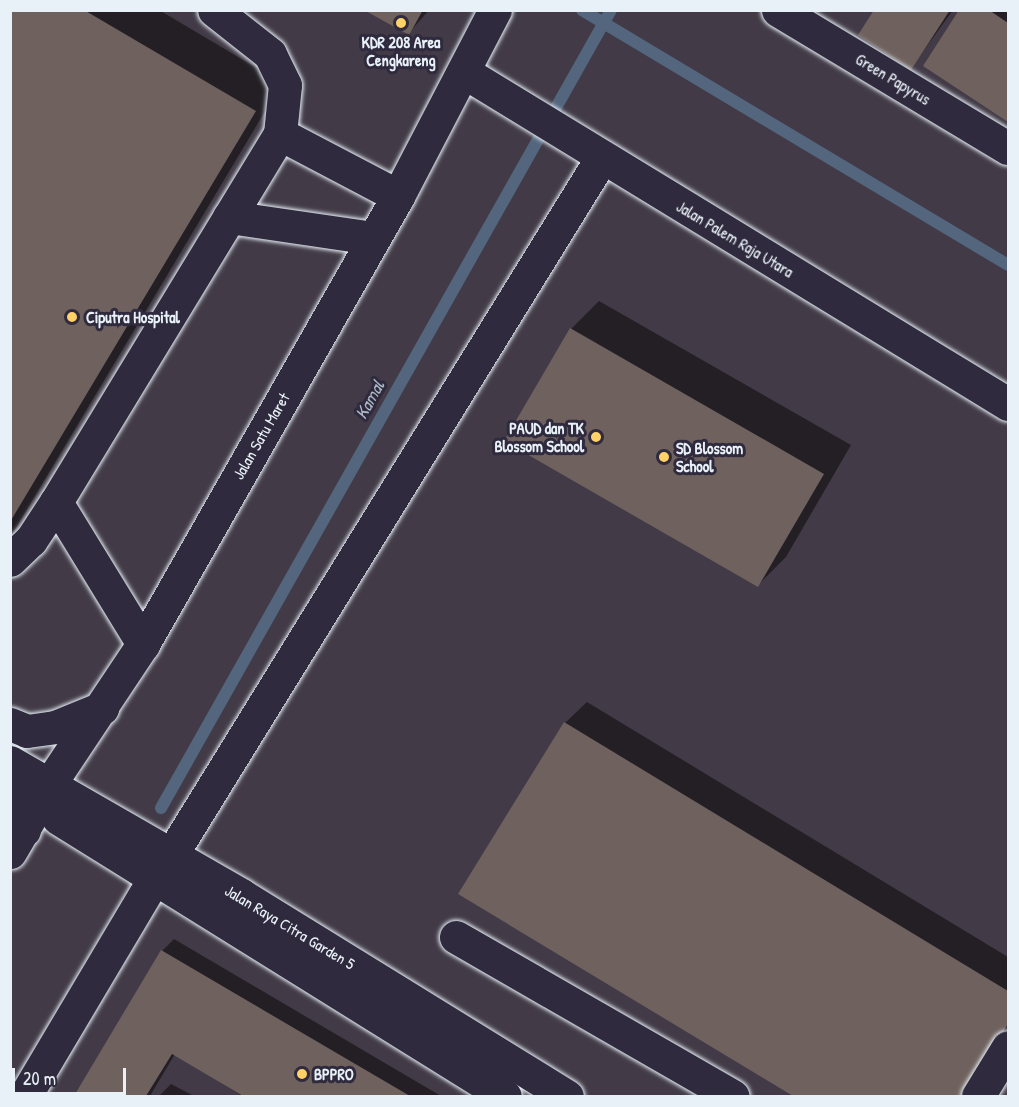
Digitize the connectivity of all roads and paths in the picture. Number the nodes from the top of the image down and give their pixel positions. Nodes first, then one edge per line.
1 (214, 10) edge
2 (495, 10) edge
3 (778, 10) edge
4 (477, 80) junction
5 (280, 134) junction
6 (1008, 148) edge
7 (601, 159) junction
8 (398, 196) junction
9 (229, 217) junction
10 (373, 238) junction
11 (1008, 404) edge
12 (56, 502) junction
13 (10, 560) edge
14 (143, 644) junction
15 (102, 708) junction
16 (10, 724) edge
17 (10, 762) edge
18 (24, 808) edge
19 (162, 867) junction
20 (456, 937) dead end
21 (1008, 1047) edge
22 (25, 1096) edge
23 (505, 1096) edge
24 (567, 1096) edge
25 (733, 1096) edge
26 (978, 1096) edge

1 - 5 street
2 - 4 street, Jalan Satu Maret
3 - 6 street, Green Papyrus
4 - 7 street, Jalan Palem Raja Utara
4 - 8 street, Jalan Satu Maret
5 - 8 street
5 - 9 street
7 - 11 street, Jalan Palem Raja Utara
7 - 19 street
8 - 10 street, Jalan Satu Maret
9 - 10 street
9 - 12 street
10 - 14 street, Jalan Satu Maret
12 - 13 street
12 - 14 street
14 - 15 street, Jalan Satu Maret
15 - 16 street
15 - 18 street, Jalan Satu Maret
17 - 18 street, Jalan Raya Citra Garden 5
18 - 19 street, Jalan Raya Citra Garden 5
19 - 22 street
19 - 23 street, Jalan Raya Citra Garden 5
19 - 24 street, Jalan Raya Citra Garden 5
20 - 25 street
21 - 26 street

